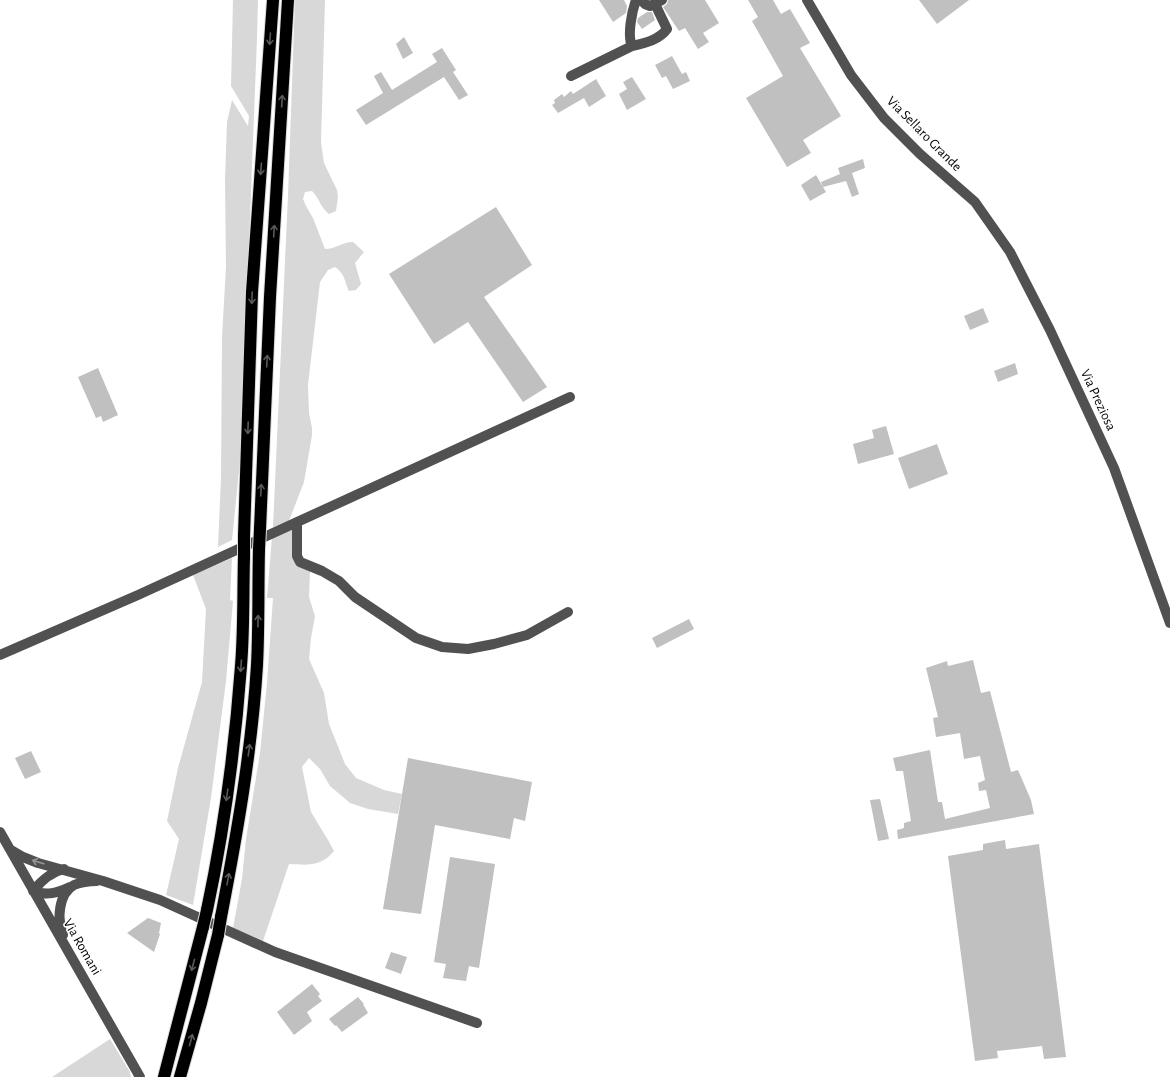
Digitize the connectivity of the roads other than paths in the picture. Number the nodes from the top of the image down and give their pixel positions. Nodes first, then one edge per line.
1 (273, 0) edge
2 (288, 0) edge
3 (636, 0) edge
4 (641, 0) edge
5 (807, 0) edge
6 (658, 2) edge
7 (632, 46) junction
8 (572, 76) dead end
9 (975, 202) joint
10 (570, 397) dead end
11 (297, 522) junction
12 (568, 612) dead end
13 (1170, 623) edge
14 (0, 655) edge
15 (0, 832) edge
16 (11, 850) junction
17 (64, 869) junction
18 (103, 880) junction
19 (74, 886) junction
20 (33, 891) junction
21 (66, 946) junction
22 (477, 1023) dead end
23 (140, 1077) edge
24 (164, 1077) edge
25 (180, 1077) edge

1 -> 24 highway, bridge
25 -> 2 highway, bridge
3 - 7 street
4 - 6 street
5 - 9 street, Via Sellaro Grande
6 - 7 street
7 - 8 street
9 - 13 street, Via Preziosa
10 - 11 street
11 - 12 street
11 - 14 street
15 - 16 street, Via Romani
17 -> 16 street
16 - 20 street, Via Romani
17 - 18 street
17 - 20 street
18 - 19 street
18 - 22 street
19 - 20 street
19 - 21 street
20 - 21 street, Via Romani
21 - 23 street, Via Romani

